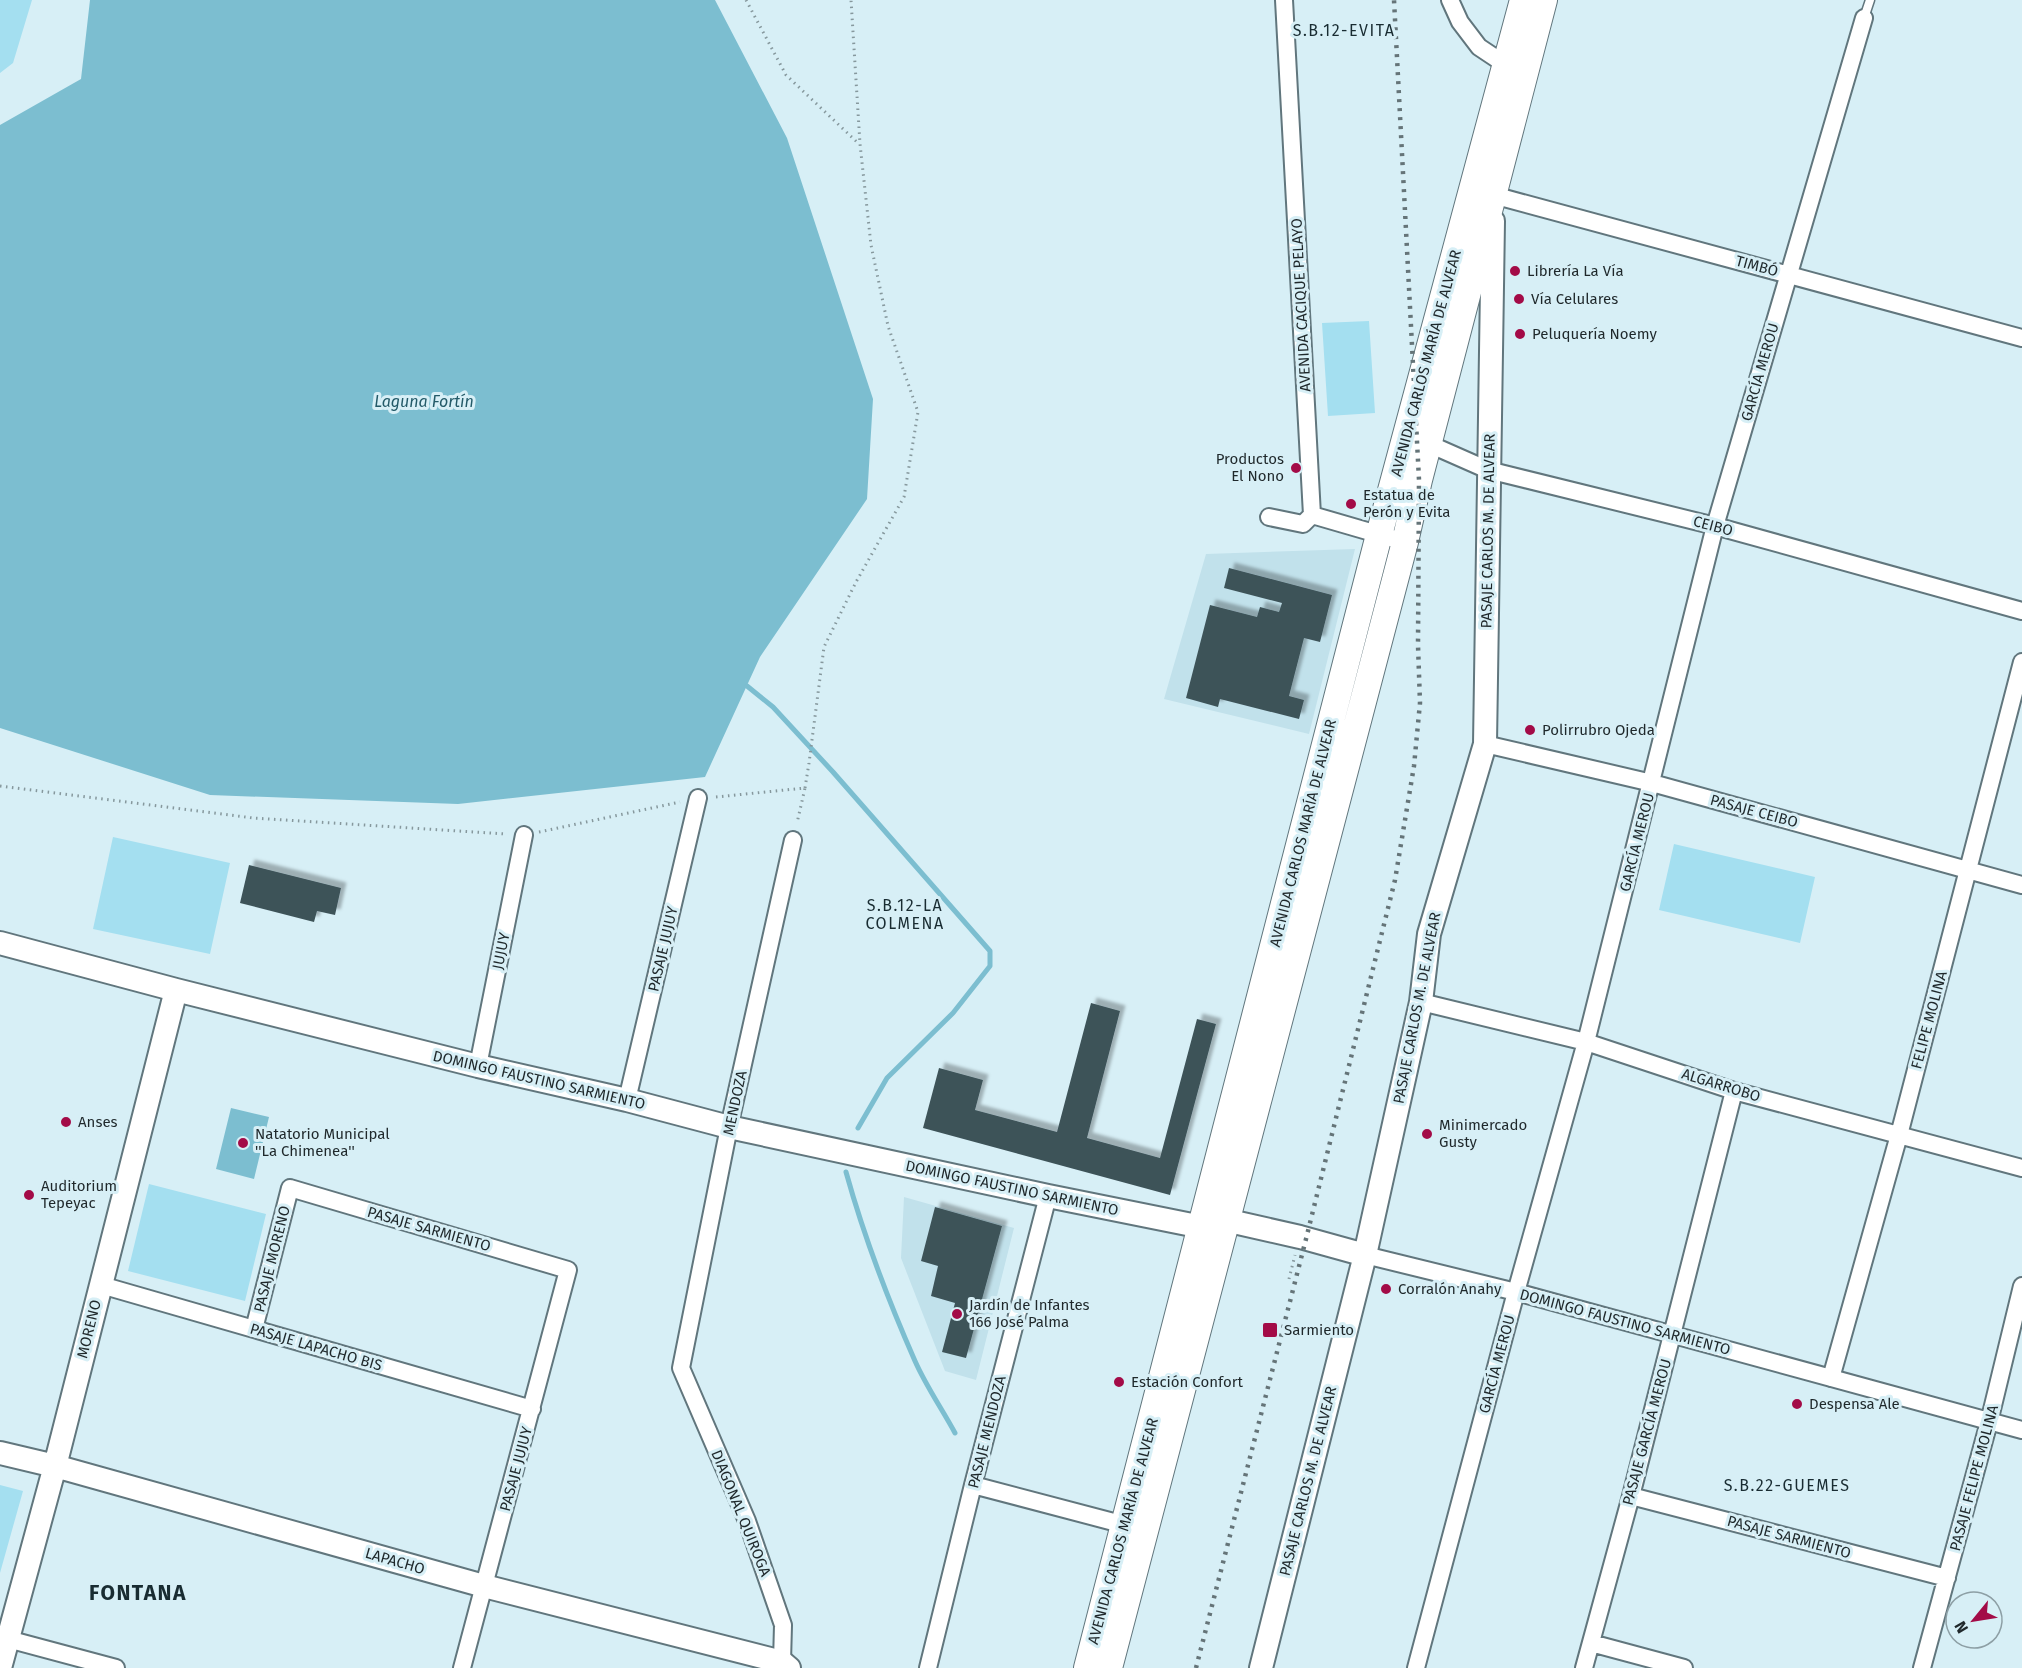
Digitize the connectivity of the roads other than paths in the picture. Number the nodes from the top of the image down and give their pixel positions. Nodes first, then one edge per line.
1 (1284, 0) edge
2 (1450, 0) edge
3 (1523, 0) edge
4 (1544, 0) edge
5 (1870, 0) edge
6 (1864, 18) joint
7 (1506, 65) junction
8 (1483, 192) junction
9 (1789, 275) junction
10 (2022, 338) edge
11 (1417, 445) junction
12 (1488, 470) junction
13 (1312, 515) junction
14 (1269, 517) dead end
15 (1715, 526) junction
16 (1379, 536) junction
17 (1405, 542) junction
18 (2022, 611) edge
19 (2022, 662) edge
20 (1485, 744) junction
21 (1652, 783) junction
22 (698, 798) road end
23 (524, 835) road end
24 (793, 840) road end
25 (1968, 870) junction
26 (2022, 885) edge
27 (0, 943) edge
28 (176, 990) junction
29 (1421, 1002) junction
30 (1586, 1042) junction
31 (478, 1066) junction
32 (1734, 1091) junction
33 (627, 1100) junction
34 (729, 1127) junction
35 (1899, 1135) junction
36 (2022, 1168) edge
37 (290, 1188) joint
38 (1048, 1196) junction
39 (1213, 1224) junction
40 (1365, 1255) junction
41 (568, 1270) joint
42 (101, 1285) junction
43 (2022, 1286) edge
44 (1516, 1292) junction
45 (254, 1329) junction
46 (1672, 1335) junction
47 (681, 1368) joint
48 (1832, 1378) junction
49 (532, 1409) junction
50 (1989, 1422) junction
51 (2022, 1430) edge
52 (0, 1453) edge
53 (55, 1466) junction
54 (973, 1485) junction
55 (1631, 1496) junction
56 (1125, 1525) junction
57 (1947, 1578) junction
58 (484, 1586) junction
59 (4, 1638) edge
60 (1591, 1643) junction
61 (786, 1665) edge
62 (0, 1668) edge
63 (116, 1668) edge
64 (462, 1668) edge
65 (928, 1668) edge
66 (1087, 1668) edge
67 (1109, 1668) edge
68 (1261, 1668) edge
69 (1416, 1668) edge
70 (1584, 1668) edge
71 (1684, 1668) edge
72 (1922, 1668) edge

1 - 13 street, AVENIDA CACIQUE PELAYO
2 - 7 street
3 - 7 main road, AVENIDA CARLOS MARÍA DE ALVEAR
4 - 8 main road, AVENIDA CARLOS MARÍA DE ALVEAR
5 - 6 lane
6 - 9 street, GARCÍA MEROU
7 - 8 main road, AVENIDA CARLOS MARÍA DE ALVEAR
8 - 9 street, TIMBÓ
8 - 11 main road, AVENIDA CARLOS MARÍA DE ALVEAR
8 - 12 street, PASAJE CARLOS M. DE ALVEAR
9 - 10 street, TIMBÓ
9 - 15 street, GARCÍA MEROU
11 - 12 street, CEIBO
11 - 16 main road, AVENIDA CARLOS MARÍA DE ALVEAR
11 - 17 main road, AVENIDA CARLOS MARÍA DE ALVEAR
12 - 15 street, CEIBO
12 - 20 street, PASAJE CARLOS M. DE ALVEAR
13 - 14 street
13 - 16 street
15 - 18 street, CEIBO
15 - 21 street, GARCÍA MEROU
16 - 17 street
16 - 39 main road, AVENIDA CARLOS MARÍA DE ALVEAR
17 - 39 main road, AVENIDA CARLOS MARÍA DE ALVEAR
19 - 25 street, FELIPE MOLINA
20 - 21 street, PASAJE CEIBO
20 - 29 street, PASAJE CARLOS M. DE ALVEAR
21 - 25 street, PASAJE CEIBO
21 - 30 street, GARCÍA MEROU
22 - 33 street, PASAJE JUJUY
23 - 31 street, JUJUY
24 - 34 street, MENDOZA
25 - 26 street, PASAJE CEIBO
25 - 35 street, FELIPE MOLINA
27 - 28 street, DOMINGO FAUSTINO SARMIENTO
28 - 31 street, DOMINGO FAUSTINO SARMIENTO
28 - 42 street, MORENO
29 - 30 street, ALGARROBO
29 - 40 street, PASAJE CARLOS M. DE ALVEAR
30 - 32 street, ALGARROBO
30 - 44 street, GARCÍA MEROU
31 - 33 street, DOMINGO FAUSTINO SARMIENTO
32 - 35 street, ALGARROBO
32 - 46 street, PASAJE GARCÍA MEROU
33 - 34 street, DOMINGO FAUSTINO SARMIENTO
34 - 38 street, DOMINGO FAUSTINO SARMIENTO
34 - 47 street, MENDOZA
35 - 36 street, ALGARROBO
35 - 48 street, FELIPE MOLINA
37 - 41 street, PASAJE SARMIENTO
37 - 45 street, PASAJE MORENO
38 - 39 street, DOMINGO FAUSTINO SARMIENTO
38 - 54 street, PASAJE MENDOZA
39 - 40 street, DOMINGO FAUSTINO SARMIENTO
39 - 56 main road, AVENIDA CARLOS MARÍA DE ALVEAR
39 - 67 main road, AVENIDA CARLOS MARÍA DE ALVEAR
40 - 44 street, DOMINGO FAUSTINO SARMIENTO
40 - 68 street, PASAJE CARLOS M. DE ALVEAR
41 - 49 street, PASAJE JUJUY
42 - 45 street, PASAJE LAPACHO BIS
42 - 53 street, MORENO
43 - 50 street, PASAJE FELIPE MOLINA
44 - 46 street, DOMINGO FAUSTINO SARMIENTO
44 - 69 street, GARCÍA MEROU
45 - 49 street, PASAJE LAPACHO BIS
46 - 48 street, DOMINGO FAUSTINO SARMIENTO
46 - 55 street, PASAJE GARCÍA MEROU
47 - 61 street, DIAGONAL QUIROGA
48 - 50 street, DOMINGO FAUSTINO SARMIENTO
49 - 58 street, PASAJE JUJUY
50 - 51 street, DOMINGO FAUSTINO SARMIENTO
50 - 57 street, PASAJE FELIPE MOLINA
52 - 53 street, LAPACHO
53 - 58 street, LAPACHO
53 - 59 street, MORENO
54 - 56 street
54 - 65 street, PASAJE MENDOZA
55 - 57 street, PASAJE SARMIENTO
55 - 60 street, PASAJE GARCÍA MEROU
56 - 66 main road, AVENIDA CARLOS MARÍA DE ALVEAR
57 - 72 street, PASAJE FELIPE MOLINA
58 - 61 street, LAPACHO
58 - 64 street, PASAJE JUJUY
59 - 62 street, MORENO
59 - 63 street
60 - 70 street, PASAJE GARCÍA MEROU
60 - 71 street

